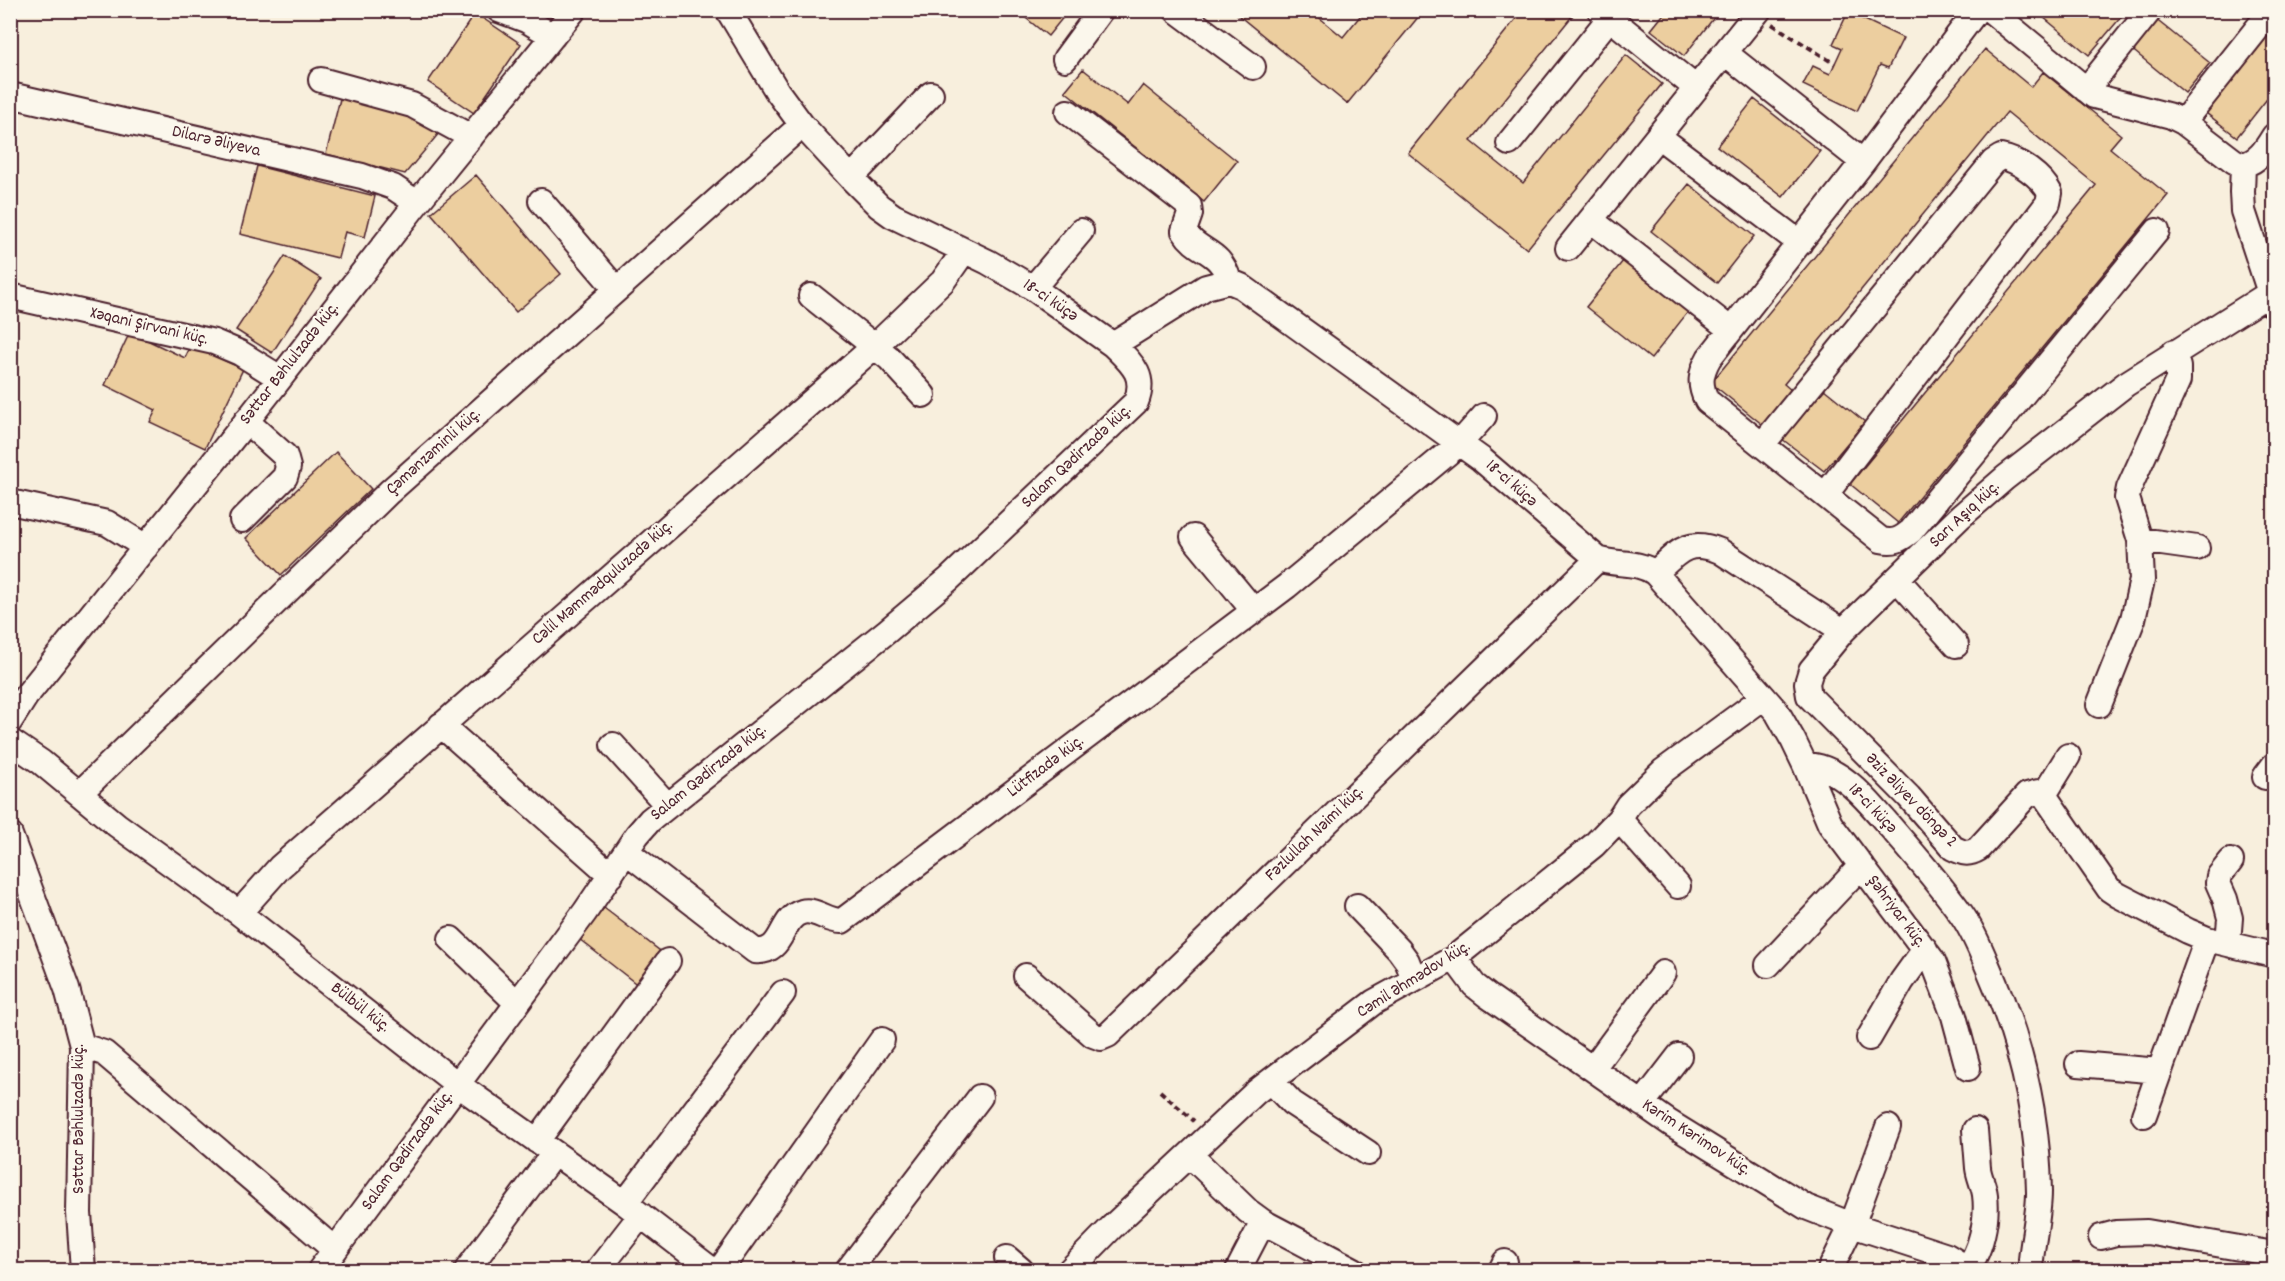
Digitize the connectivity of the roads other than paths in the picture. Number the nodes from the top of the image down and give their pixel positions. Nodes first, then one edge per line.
1 (499, 10) edge
2 (574, 10) edge
3 (728, 10) edge
4 (1101, 10) edge
5 (1977, 10) edge
6 (1990, 10) edge
7 (2150, 10) edge
8 (2272, 10) edge
9 (1184, 12) edge
10 (1758, 12) edge
11 (1609, 13) edge
12 (553, 36) junction
13 (1725, 53) junction
14 (1065, 59) dead end
15 (1252, 67) dead end
16 (321, 80) dead end
17 (1696, 88) junction
18 (2086, 90) junction
19 (931, 94) dead end
20 (10, 95) edge
21 (1068, 112) dead end
22 (2183, 122) junction
23 (802, 125) junction
24 (471, 136) junction
25 (1658, 136) junction
26 (2274, 136) edge
27 (1509, 143) dead end
28 (1863, 162) junction
29 (2243, 165) junction
30 (850, 178) junction
31 (541, 201) dead end
32 (417, 203) junction
33 (1592, 220) junction
34 (1081, 231) dead end
35 (2157, 231) dead end
36 (1800, 243) junction
37 (1568, 248) dead end
38 (964, 251) junction
39 (1228, 281) junction
40 (2271, 283) edge
41 (1033, 288) junction
42 (616, 289) junction
43 (10, 296) edge
44 (811, 296) dead end
45 (1731, 330) junction
46 (1113, 345) junction
47 (875, 346) junction
48 (2174, 352) junction
49 (279, 378) junction
50 (923, 395) dead end
51 (1484, 416) dead end
52 (246, 421) junction
53 (1460, 443) junction
54 (1762, 445) junction
55 (1826, 494) junction
56 (10, 502) edge
57 (242, 520) dead end
58 (1193, 537) dead end
59 (2140, 540) junction
60 (146, 547) junction
61 (2197, 548) dead end
62 (1598, 559) junction
63 (1654, 573) junction
64 (1897, 579) junction
65 (1254, 611) junction
66 (1843, 631) junction
67 (1956, 645) dead end
68 (1764, 697) junction
69 (2099, 705) dead end
70 (12, 713) edge
71 (441, 725) junction
72 (10, 741) edge
73 (613, 745) dead end
74 (2068, 756) dead end
75 (1805, 765) junction
76 (80, 793) junction
77 (2044, 795) junction
78 (667, 805) junction
79 (1619, 819) junction
80 (10, 835) edge
81 (627, 852) junction
82 (2231, 861) dead end
83 (1861, 866) junction
84 (611, 875) junction
85 (1678, 886) dead end
86 (1357, 906) dead end
87 (239, 913) junction
88 (451, 939) dead end
89 (2218, 941) junction
90 (1925, 949) junction
91 (2274, 955) edge
92 (1454, 958) junction
93 (668, 961) dead end
94 (1768, 965) dead end
95 (1663, 973) dead end
96 (1026, 976) dead end
97 (1414, 979) junction
98 (783, 993) dead end
99 (517, 1003) junction
100 (1869, 1038) dead end
101 (882, 1040) dead end
102 (82, 1046) junction
103 (1679, 1056) dead end
104 (2078, 1064) dead end
105 (1593, 1068) junction
106 (1968, 1068) dead end
107 (2160, 1071) junction
108 (1271, 1081) junction
109 (457, 1084) junction
110 (980, 1097) dead end
111 (1642, 1104) junction
112 (2144, 1115) dead end
113 (1888, 1127) dead end
114 (1975, 1130) dead end
115 (546, 1147) junction
116 (1368, 1153) dead end
117 (1190, 1155) junction
118 (633, 1209) junction
119 (1263, 1222) junction
120 (1852, 1225) junction
121 (2101, 1237) dead end
122 (335, 1250) junction
123 (2274, 1254) edge
124 (2031, 1260) dead end
125 (83, 1270) edge
126 (320, 1270) edge
127 (467, 1270) edge
128 (598, 1270) edge
129 (712, 1270) edge
130 (720, 1270) edge
131 (848, 1270) edge
132 (1070, 1270) edge
133 (1238, 1270) edge
134 (1354, 1270) edge
135 (1830, 1270) edge
136 (1965, 1270) edge

1 - 12 street
2 - 12 street, Səttar Bəhlulzadə küç.
3 - 23 street, 18-ci küçə
4 - 14 street
5 - 28 street
6 - 18 street
7 - 18 street
8 - 22 street
9 - 15 street
10 - 13 street
11 - 17 street
11 - 27 street
12 - 24 street, Səttar Bəhlulzadə küç.
13 - 17 street
13 - 28 street
16 - 24 street
17 - 25 street
18 - 22 street
19 - 30 street
20 - 32 street, Dilarə Əliyeva
21 - 39 street
22 - 29 street
23 - 30 street, 18-ci küçə
23 - 42 street, Çəmənzəminli küç.
24 - 32 street, Səttar Bəhlulzadə küç.
25 - 33 street
25 - 36 street
26 - 29 street
28 - 36 street
29 - 40 street
30 - 38 street, 18-ci küçə
31 - 42 street
32 - 49 street, Səttar Bəhlulzadə küç.
33 - 37 street
33 - 45 street
34 - 41 street
35 - 55 street
36 - 45 street
38 - 41 street, 18-ci küçə
38 - 47 street, Cəlil Məmmədquluzadə küç.
39 - 46 street
39 - 53 street, 18-ci küçə
40 - 48 street, Sarı Aşıq küç.
41 - 46 street, 18-ci küçə
42 - 76 street, Çəmənzəminli küç.
43 - 49 street, Xəqani Şirvani küç.
44 - 47 street
45 - 54 street
46 - 78 street, Salam Qədirzadə küç.
47 - 50 street
47 - 71 street, Cəlil Məmmədquluzadə küç.
48 - 59 street
48 - 64 street, Sarı Aşıq küç.
49 - 52 street, Səttar Bəhlulzadə küç.
51 - 53 street, Lütfizadə küç.
52 - 57 street
52 - 60 street, Səttar Bəhlulzadə küç.
53 - 62 street, 18-ci küçə
53 - 65 street, Lütfizadə küç.
54 - 55 street
54 - 55 street
56 - 60 street
58 - 65 street
59 - 61 street
59 - 69 street
60 - 70 street, Səttar Bəhlulzadə küç.
62 - 63 street, 18-ci küçə
62 - 96 street, Fəzlullah Nəimi küç.
63 - 66 street
63 - 68 street
64 - 66 street, Sarı Aşıq küç.
64 - 67 street
65 - 81 street, Lütfizadə küç.
66 - 77 street, Əziz Əliyev döngə 2
68 - 75 street
68 - 79 street, Cəmil Əhmədov küç.
71 - 84 street
71 - 87 street, Cəlil Məmmədquluzadə küç.
72 - 76 street, Bülbül küç.
73 - 78 street
74 - 77 street
75 - 83 street, Şəhriyar küç.
75 - 124 street, 18-ci küçə
76 - 87 street, Bülbül küç.
77 - 89 street
78 - 81 street, Salam Qədirzadə küç.
79 - 85 street
79 - 92 street, Cəmil Əhmədov küç.
80 - 102 street, Səttar Bəhlulzadə küç.
81 - 84 street, Salam Qədirzadə küç.
82 - 89 street
83 - 90 street, Şəhriyar küç.
83 - 94 street
84 - 99 street, Salam Qədirzadə küç.
86 - 97 street
87 - 109 street, Bülbül küç.
88 - 99 street
89 - 91 street
89 - 107 street
90 - 100 street
90 - 106 street, Şəhriyar küç.
92 - 97 street, Cəmil Əhmədov küç.
92 - 105 street, Kərim Kərimov küç.
93 - 115 street
95 - 105 street
97 - 108 street, Cəmil Əhmədov küç.
98 - 118 street
99 - 109 street, Salam Qədirzadə küç.
101 - 130 street
102 - 122 street
102 - 125 street, Səttar Bəhlulzadə küç.
103 - 111 street
104 - 107 street
105 - 111 street, Kərim Kərimov küç.
107 - 112 street
108 - 116 street
108 - 117 street, Cəmil Əhmədov küç.
109 - 115 street, Bülbül küç.
109 - 122 street, Salam Qədirzadə küç.
110 - 131 street
111 - 120 street, Kərim Kərimov küç.
113 - 120 street
114 - 136 street
115 - 118 street, Bülbül küç.
115 - 127 street
117 - 119 street
117 - 132 street, Cəmil Əhmədov küç.
118 - 128 street
118 - 129 street, Bülbül küç.
119 - 133 street
119 - 134 street
120 - 135 street
120 - 136 street, Kərim Kərimov küç.
121 - 123 street
122 - 126 street, Salam Qədirzadə küç.

